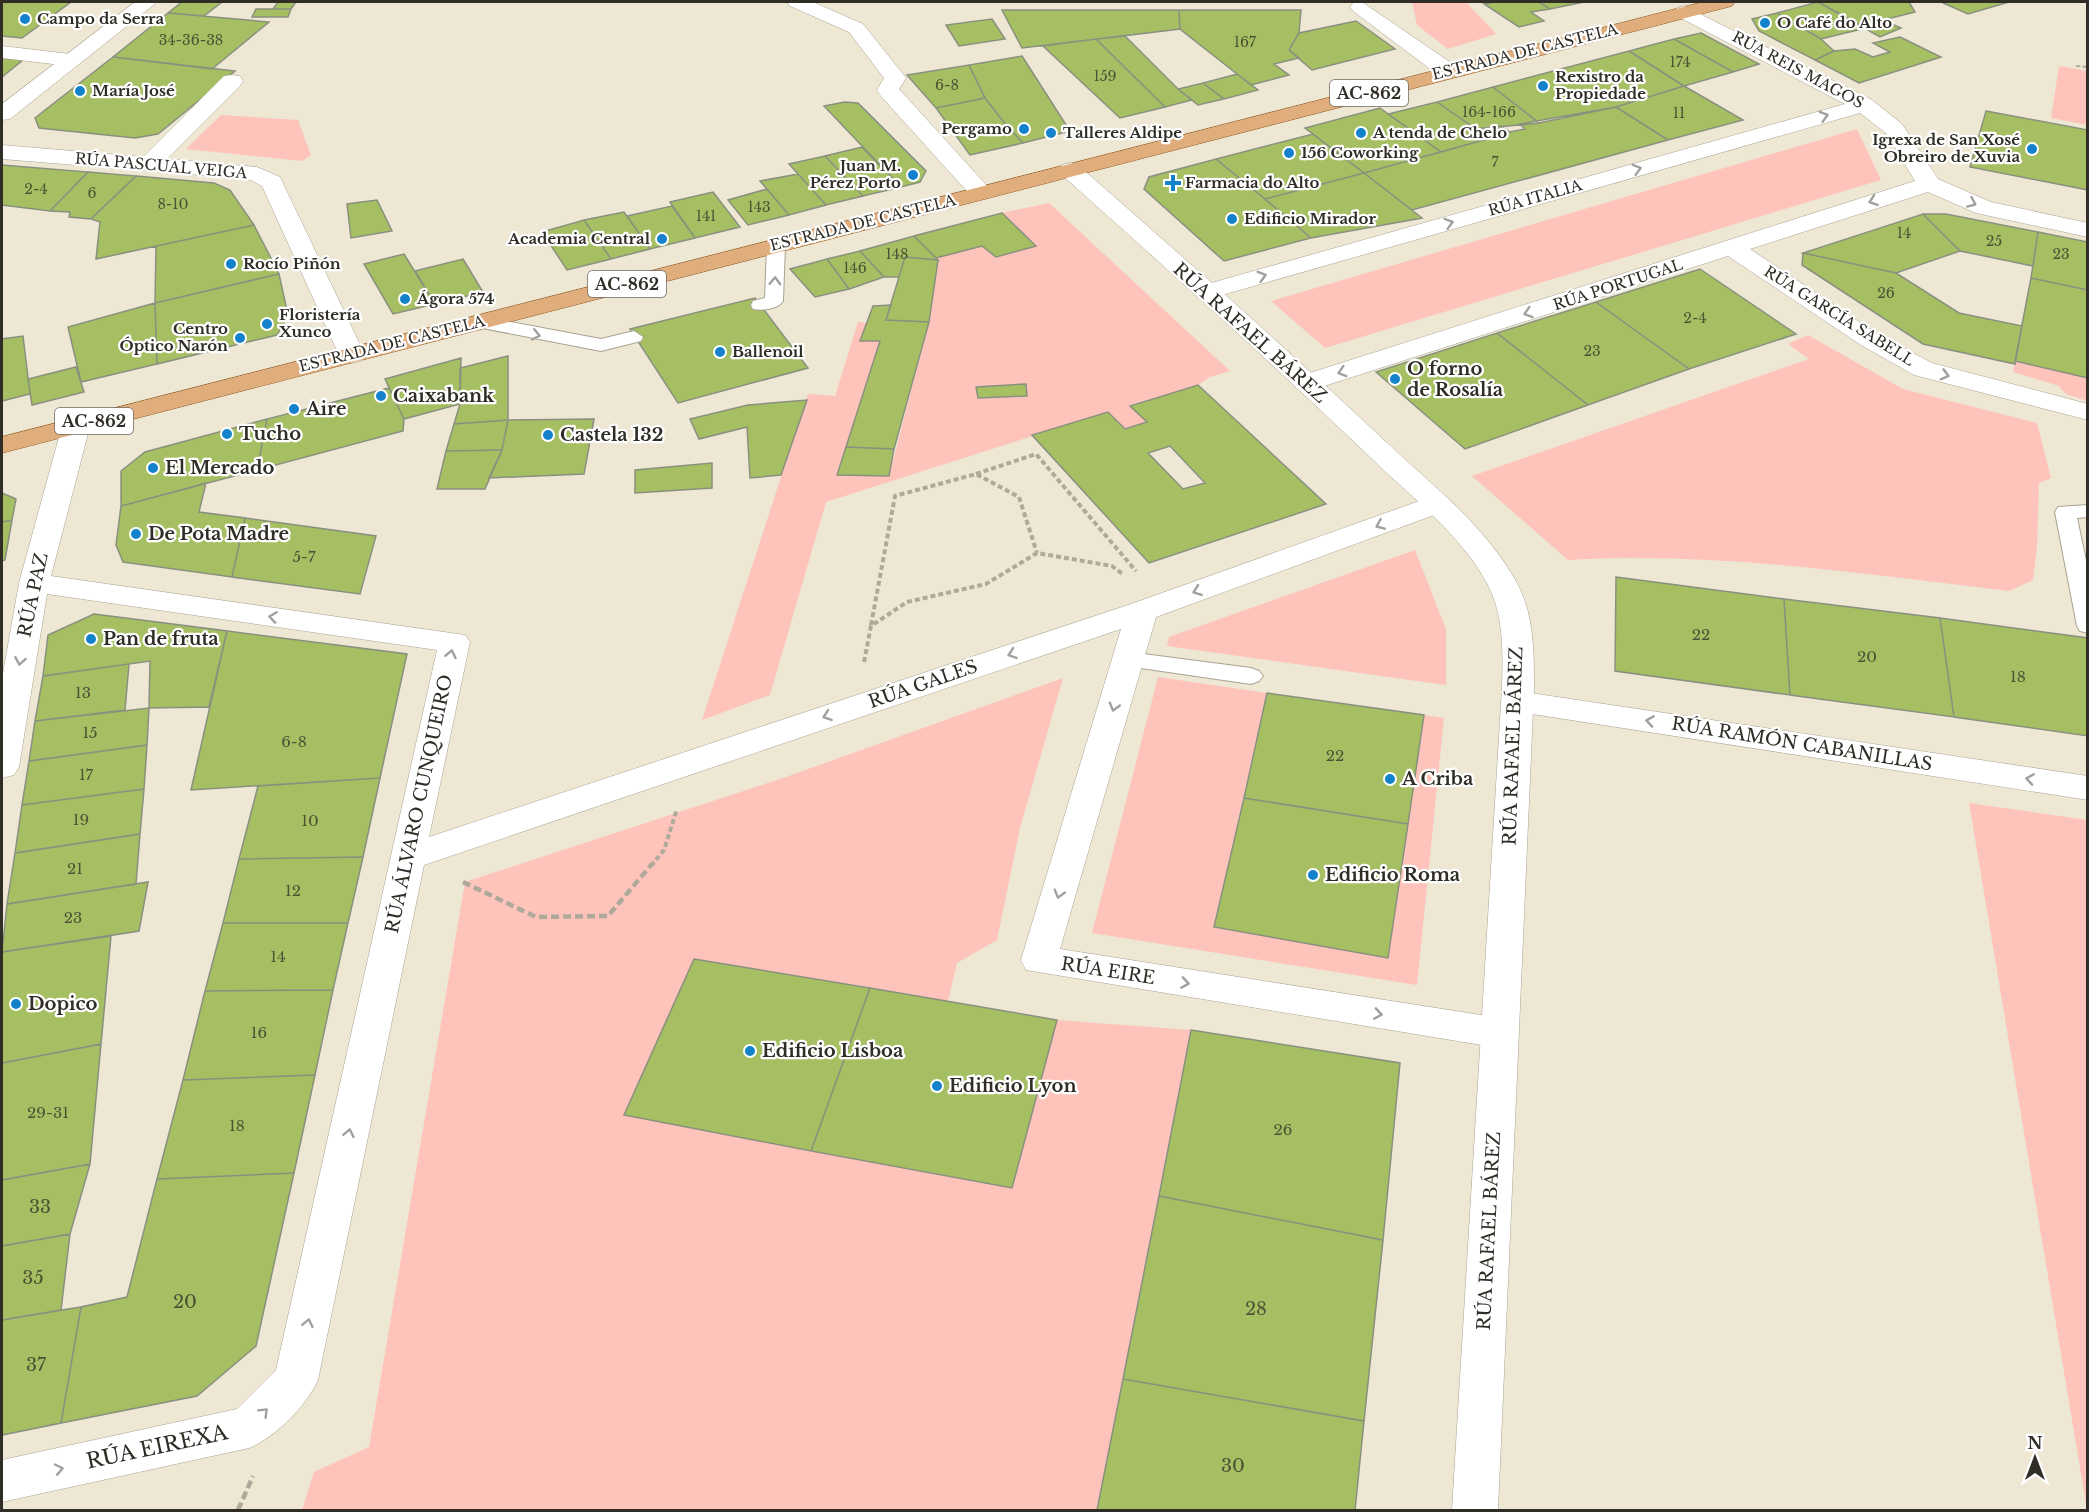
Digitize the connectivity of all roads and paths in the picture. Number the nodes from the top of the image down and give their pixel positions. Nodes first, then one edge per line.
1 (147, 2) edge
2 (797, 2) edge
3 (1725, 2) edge
4 (1360, 7) dead end
5 (1684, 12) junction
6 (2, 52) edge
7 (70, 60) junction
8 (2076, 66) dead end
9 (2088, 67) edge
10 (1449, 72) junction
11 (232, 81) dead end
12 (1864, 105) junction
13 (2, 114) edge
14 (2, 152) edge
15 (149, 164) junction
16 (1070, 170) junction
17 (1929, 184) junction
18 (981, 193) junction
19 (2088, 230) edge
20 (776, 246) junction
21 (1733, 249) junction
22 (1206, 292) junction
23 (760, 305) dead end
24 (479, 322) junction
25 (634, 337) dead end
26 (352, 355) junction
27 (1306, 383) junction
28 (2088, 412) edge
29 (76, 426) junction
30 (2, 445) edge
31 (976, 474) junction
32 (1435, 505) junction
33 (2088, 511) edge
34 (1037, 554) junction
35 (34, 583) junction
36 (1153, 607) junction
37 (871, 626) junction
38 (2088, 626) edge
39 (1128, 660) junction
40 (1251, 676) dead end
41 (1517, 702) junction
42 (856, 707) junction
43 (2, 767) edge
44 (664, 771) junction
45 (2088, 788) edge
46 (408, 857) junction
47 (1500, 1033) junction
48 (296, 1380) joint
49 (2, 1481) edge
50 (1475, 1510) edge

1 - 7 street
2 - 18 street
3 - 5 main road, ESTRADA DE CASTELA / AC-862
4 - 10 street
5 - 10 main road, ESTRADA DE CASTELA / AC-862
5 - 12 street, RÚA REIS MAGOS
6 - 7 street
7 - 13 street
8 - 9 path
10 - 16 main road, ESTRADA DE CASTELA / AC-862
11 - 15 street
12 - 17 street, RÚA REIS MAGOS
22 -> 12 street, RÚA ITALIA
14 - 15 street, RÚA PASCUAL VEIGA
15 - 26 street, RÚA PASCUAL VEIGA
16 - 18 main road, ESTRADA DE CASTELA / AC-862
16 - 22 street, RÚA RAFAEL BÁREZ
17 -> 19 street
17 -> 21 street, RÚA PORTUGAL
18 - 20 main road, ESTRADA DE CASTELA / AC-862
23 -> 20 lane
20 - 24 main road, ESTRADA DE CASTELA / AC-862
21 -> 27 street, RÚA PORTUGAL
21 -> 28 street, RÚA GARCÍA SABELL
22 - 27 street, RÚA RAFAEL BÁREZ
24 -> 25 lane
24 - 26 main road, ESTRADA DE CASTELA / AC-862
26 - 29 main road, ESTRADA DE CASTELA / AC-862
27 - 32 street, RÚA RAFAEL BÁREZ
29 - 30 main road, ESTRADA DE CASTELA / AC-862
29 - 35 street, RÚA PAZ
31 - 34 path
31 - 36 path
31 - 37 path
32 -> 36 street, RÚA GALES
32 - 41 street, RÚA RAFAEL BÁREZ
33 - 38 lane
34 - 36 path
34 - 37 path
35 -> 43 street, RÚA PAZ
46 -> 35 street, RÚA ÁLVARO CUNQUEIRO
36 - 39 street, RÚA EIRE
36 -> 42 street, RÚA GALES
37 - 42 path
39 - 40 lane
39 -> 47 street, RÚA EIRE
45 -> 41 street, RÚA RAMÓN CABANILLAS
41 - 47 street, RÚA RAFAEL BÁREZ
42 -> 44 street, RÚA GALES
44 - 46 street, RÚA GALES
44 - 46 path
48 -> 46 street, RÚA ÁLVARO CUNQUEIRO
47 - 50 street, RÚA RAFAEL BÁREZ
49 -> 48 street, RÚA EIREXA

